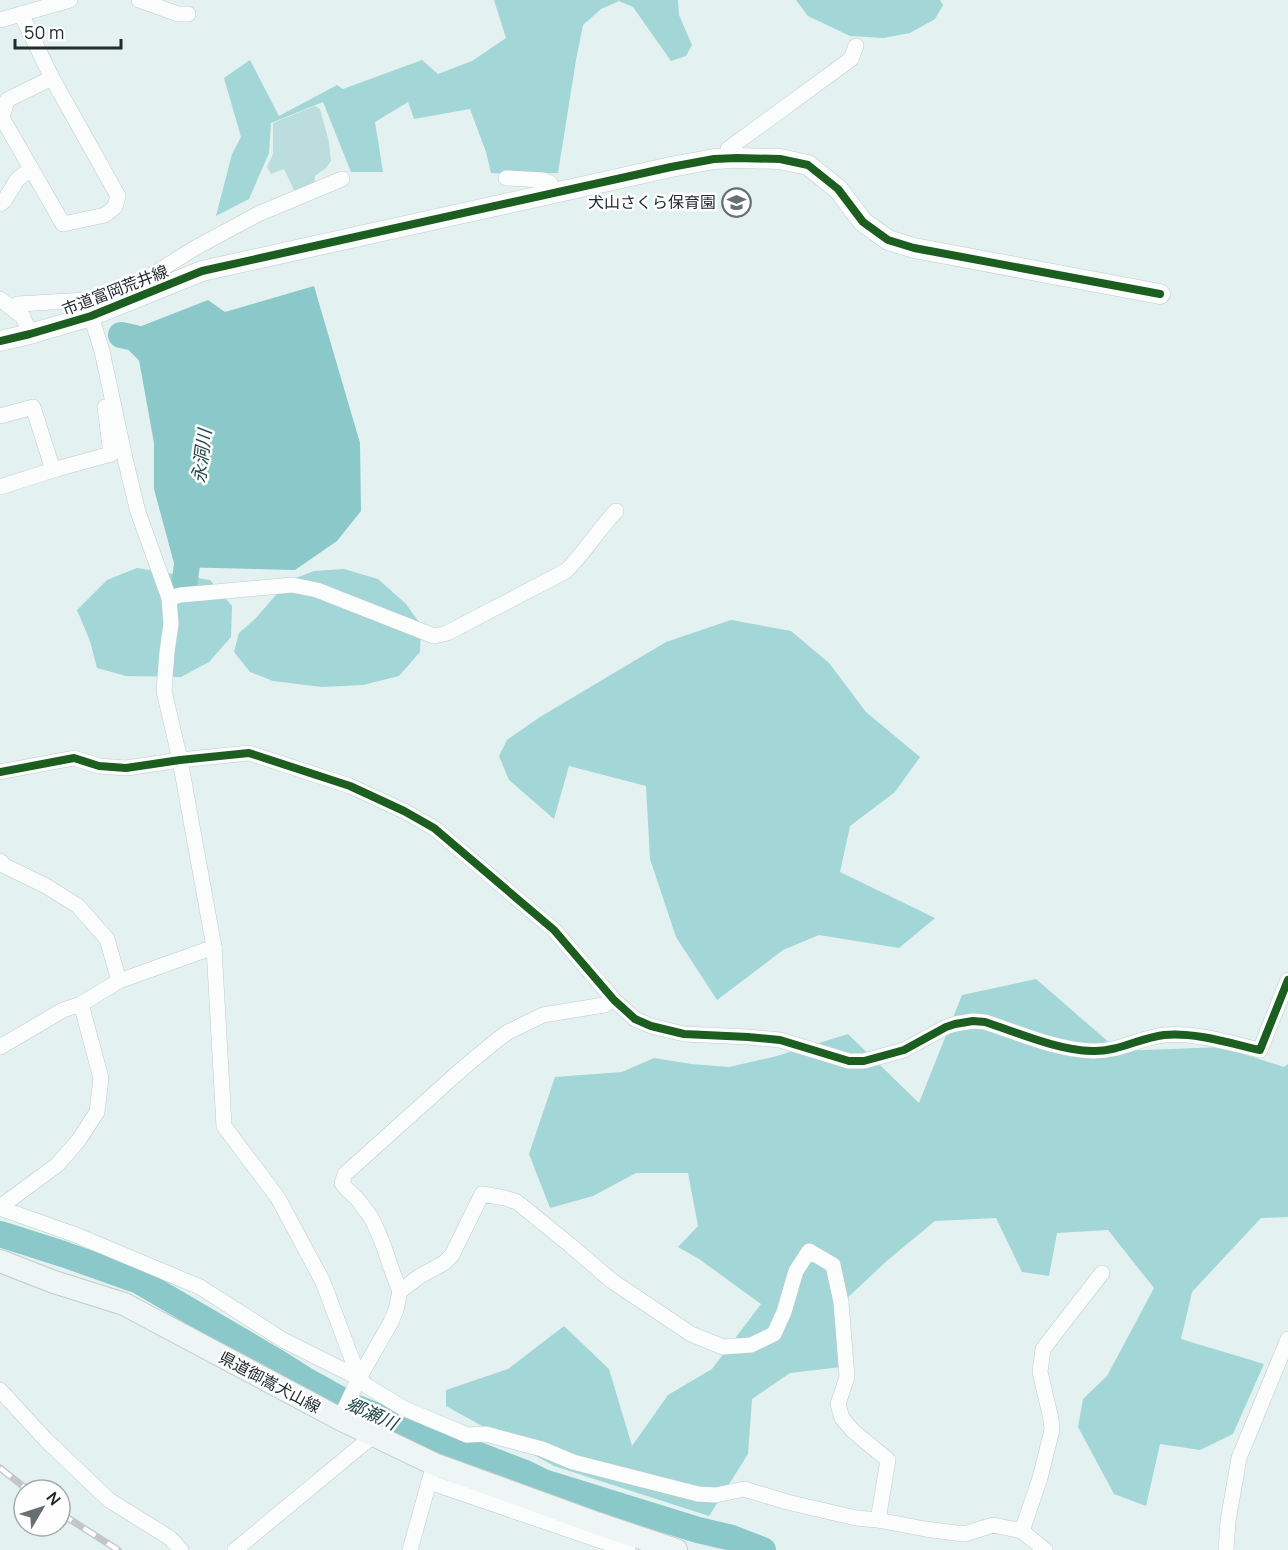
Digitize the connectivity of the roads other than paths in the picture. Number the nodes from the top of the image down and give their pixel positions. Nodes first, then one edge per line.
1 (70, 0) edge
2 (139, 0) edge
3 (21, 14) junction
4 (188, 14) dead end
5 (0, 20) edge
6 (856, 46) dead end
7 (52, 78) junction
8 (728, 158) junction
9 (31, 168) junction
10 (506, 178) dead end
11 (342, 179) dead end
12 (554, 192) junction
13 (0, 204) edge
14 (1160, 294) dead end
15 (0, 299) edge
16 (14, 309) junction
17 (92, 316) junction
18 (30, 334) junction
19 (0, 341) edge
20 (102, 351) junction
21 (0, 416) edge
22 (53, 470) junction
23 (0, 487) edge
24 (616, 510) dead end
25 (169, 598) junction
26 (180, 760) junction
27 (0, 772) edge
28 (0, 861) edge
29 (214, 946) junction
30 (1288, 980) edge
31 (119, 981) junction
32 (614, 1000) junction
33 (81, 1004) junction
34 (0, 1047) edge
35 (0, 1208) edge
36 (0, 1261) edge
37 (1102, 1273) dead end
38 (400, 1291) junction
39 (1288, 1339) edge
40 (359, 1378) junction
41 (0, 1390) edge
42 (342, 1416) junction
43 (374, 1435) junction
44 (431, 1473) junction
45 (878, 1520) junction
46 (1022, 1531) junction
47 (181, 1550) edge
48 (235, 1550) edge
49 (410, 1550) edge
50 (628, 1550) edge
51 (676, 1550) edge
52 (1045, 1550) edge
53 (1226, 1550) edge

1 - 3 street
2 - 4 street
3 - 5 street
3 - 7 street
6 - 8 street
7 - 9 street
7 - 9 street
8 - 12 street, 市道富岡荒井線
8 - 14 street, 市道富岡荒井線
9 - 13 street
10 - 12 street
11 - 16 street
12 - 17 street, 市道富岡荒井線
15 - 16 street
16 - 18 street
17 - 18 street, 市道富岡荒井線
17 - 20 street
18 - 19 street, 市道富岡荒井線
20 - 22 street
20 - 25 street
21 - 22 street
22 - 23 street
24 - 25 street
25 - 26 street
26 - 27 street
26 - 29 street
26 - 32 street
28 - 31 street
29 - 31 street
29 - 40 street
30 - 32 street
31 - 33 street
32 - 38 street
33 - 34 street
33 - 35 street
35 - 40 street
36 - 42 main road, 県道御嵩犬山線
37 - 46 street
38 - 40 street
38 - 45 street
39 - 53 street
40 - 42 street
40 - 45 street
41 - 47 street
42 - 43 main road, 県道御嵩犬山線
43 - 44 main road, 県道御嵩犬山線
43 - 48 street
44 - 49 street
44 - 50 street
44 - 51 main road, 県道御嵩犬山線
45 - 46 street
46 - 52 street

